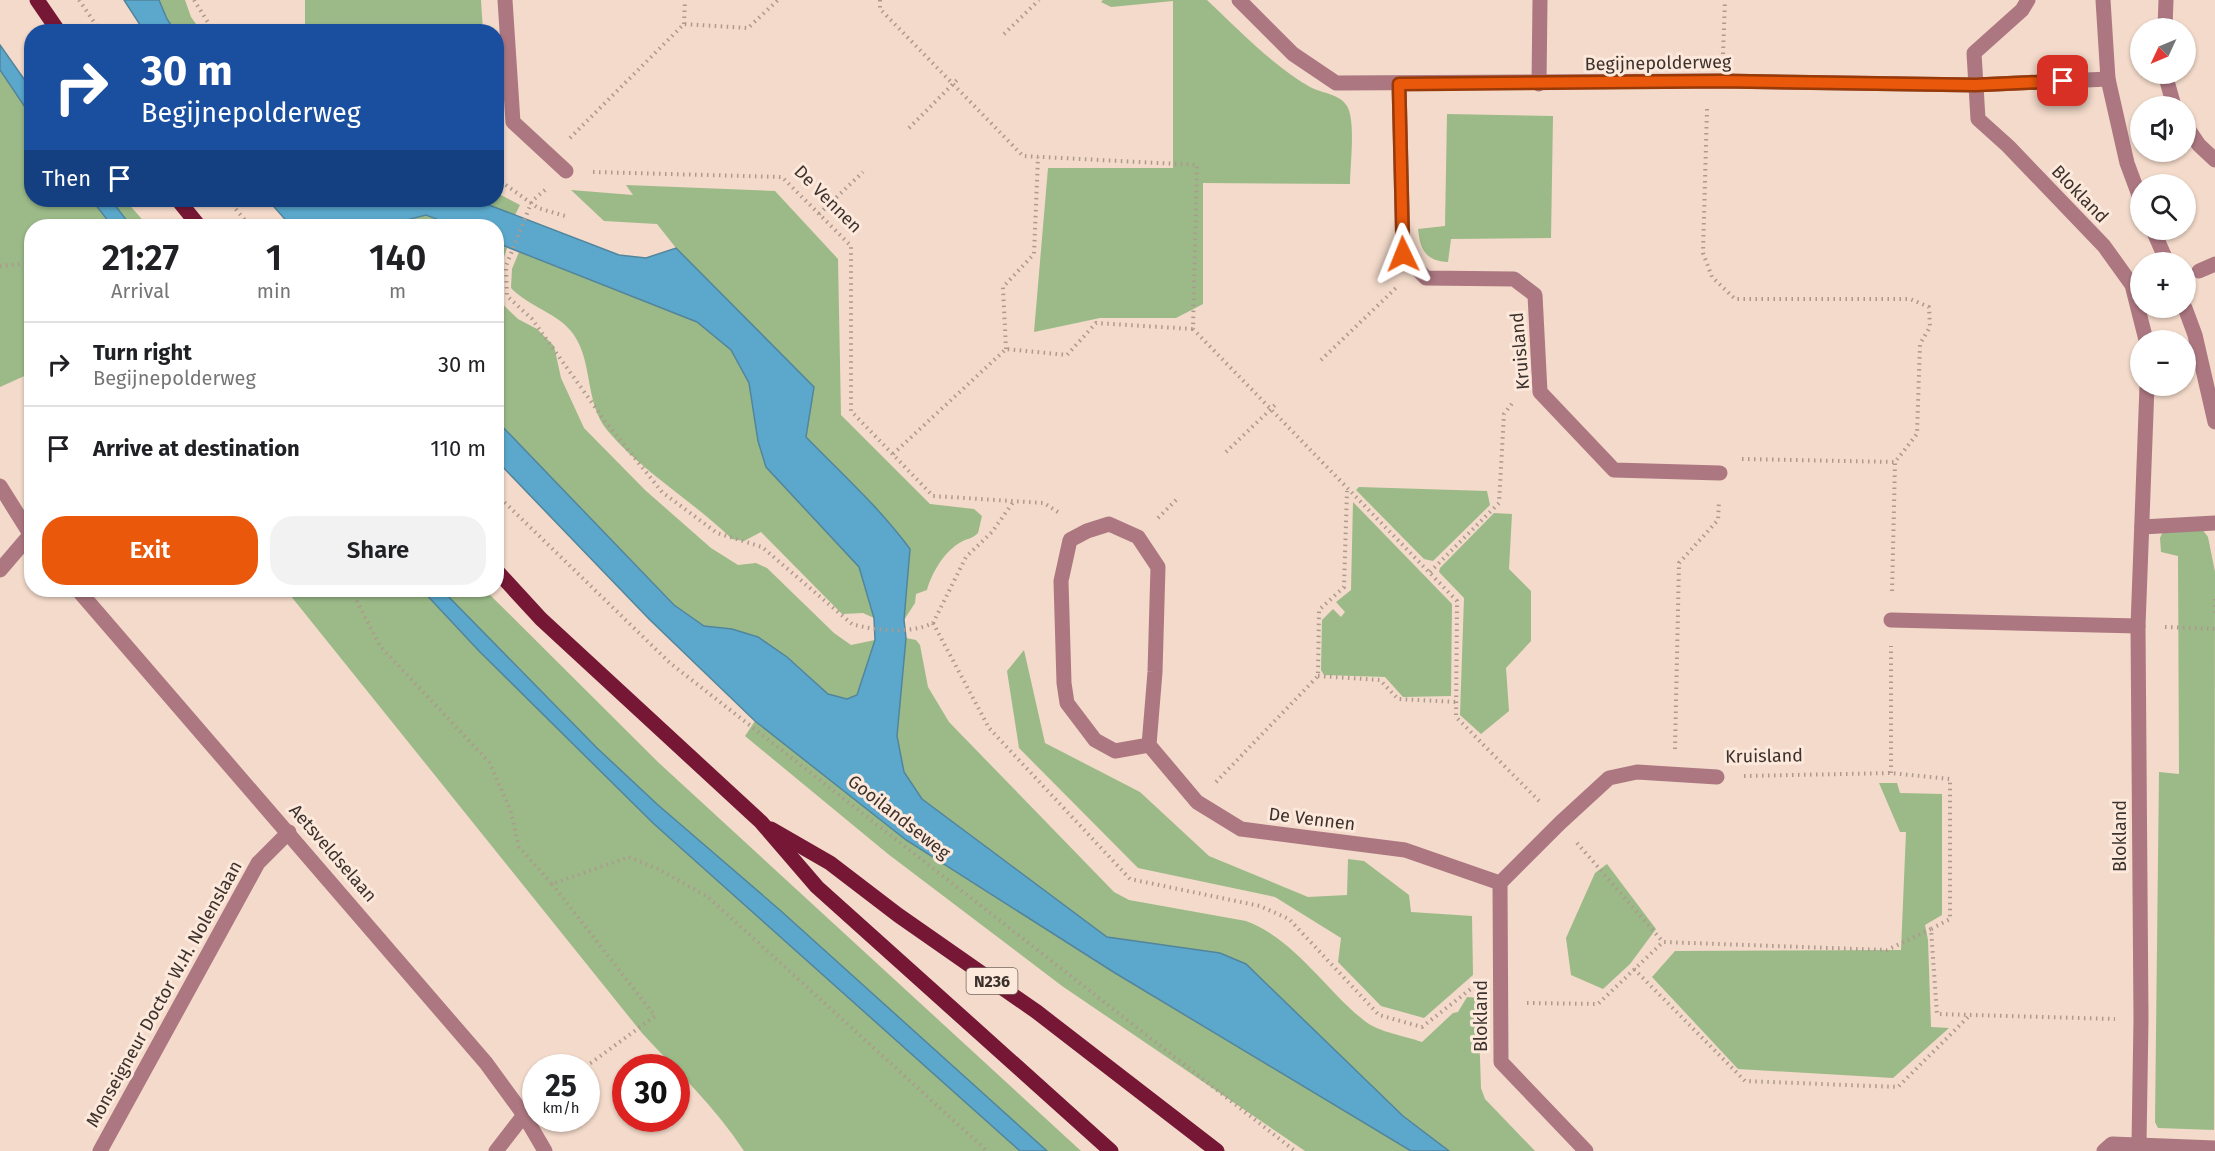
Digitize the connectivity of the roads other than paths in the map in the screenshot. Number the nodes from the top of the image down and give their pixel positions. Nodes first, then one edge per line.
1 (37, 0) edge
2 (505, 0) edge
3 (1239, 0) edge
4 (1540, 0) edge
5 (2028, 0) edge
6 (2103, 0) edge
7 (2166, 0) edge
8 (2165, 18) edge
9 (53, 24) edge
10 (2108, 79) junction
11 (1399, 84) junction
12 (1539, 84) junction
13 (1975, 85) junction
14 (2196, 141) edge
15 (2215, 160) edge
16 (566, 171) road end
17 (2131, 174) edge
18 (184, 207) edge
19 (194, 219) edge
20 (2215, 264) edge
21 (2199, 271) dead end
22 (2189, 318) edge
23 (2143, 330) edge
24 (2147, 396) edge
25 (2215, 422) edge
26 (1720, 473) road end
27 (0, 486) edge
28 (2215, 523) edge
29 (24, 525) edge
30 (2142, 527) junction
31 (24, 544) edge
32 (0, 570) edge
33 (504, 578) edge
34 (84, 597) edge
35 (1891, 620) road end
36 (2138, 626) junction
37 (1149, 744) junction
38 (1716, 777) road end
39 (761, 822) junction
40 (290, 832) junction
41 (1500, 883) junction
42 (522, 1112) edge
43 (522, 1118) edge
44 (534, 1132) edge
45 (2139, 1144) junction
46 (2215, 1148) edge
47 (100, 1151) edge
48 (496, 1151) edge
49 (545, 1151) edge
50 (1111, 1151) edge
51 (1217, 1151) edge
52 (1586, 1151) edge
53 (2104, 1151) edge

1 - 9 main road
2 - 16 street
3 - 11 street, Begijnepolderweg
4 - 12 street
5 - 13 street, Blokland
6 - 10 street
7 - 8 street
10 - 13 street, Begijnepolderweg
10 - 17 street
11 - 12 street, Begijnepolderweg
11 - 26 street, Kruisland
12 - 13 street, Begijnepolderweg
13 - 23 street, Blokland
14 - 15 street
18 - 19 main road
20 - 21 street
22 - 25 street
24 - 30 street, Blokland
27 - 29 street
28 - 30 street
30 - 36 street, Blokland
31 - 32 street
33 - 39 main road, N236
34 - 40 street, Aetsveldselaan
35 - 36 street
36 - 45 street, Blokland
37 - 37 street
37 - 41 street, De Vennen
38 - 41 street, Kruisland
39 - 50 main road, N236
39 - 51 main road, N236
40 - 42 street, Aetsveldselaan
40 - 47 street, Monseigneur Doctor W.H. Nolenslaan
41 - 52 street, Blokland
43 - 48 street
44 - 49 street, Aetsveldselaan
45 - 46 street
45 - 53 street

